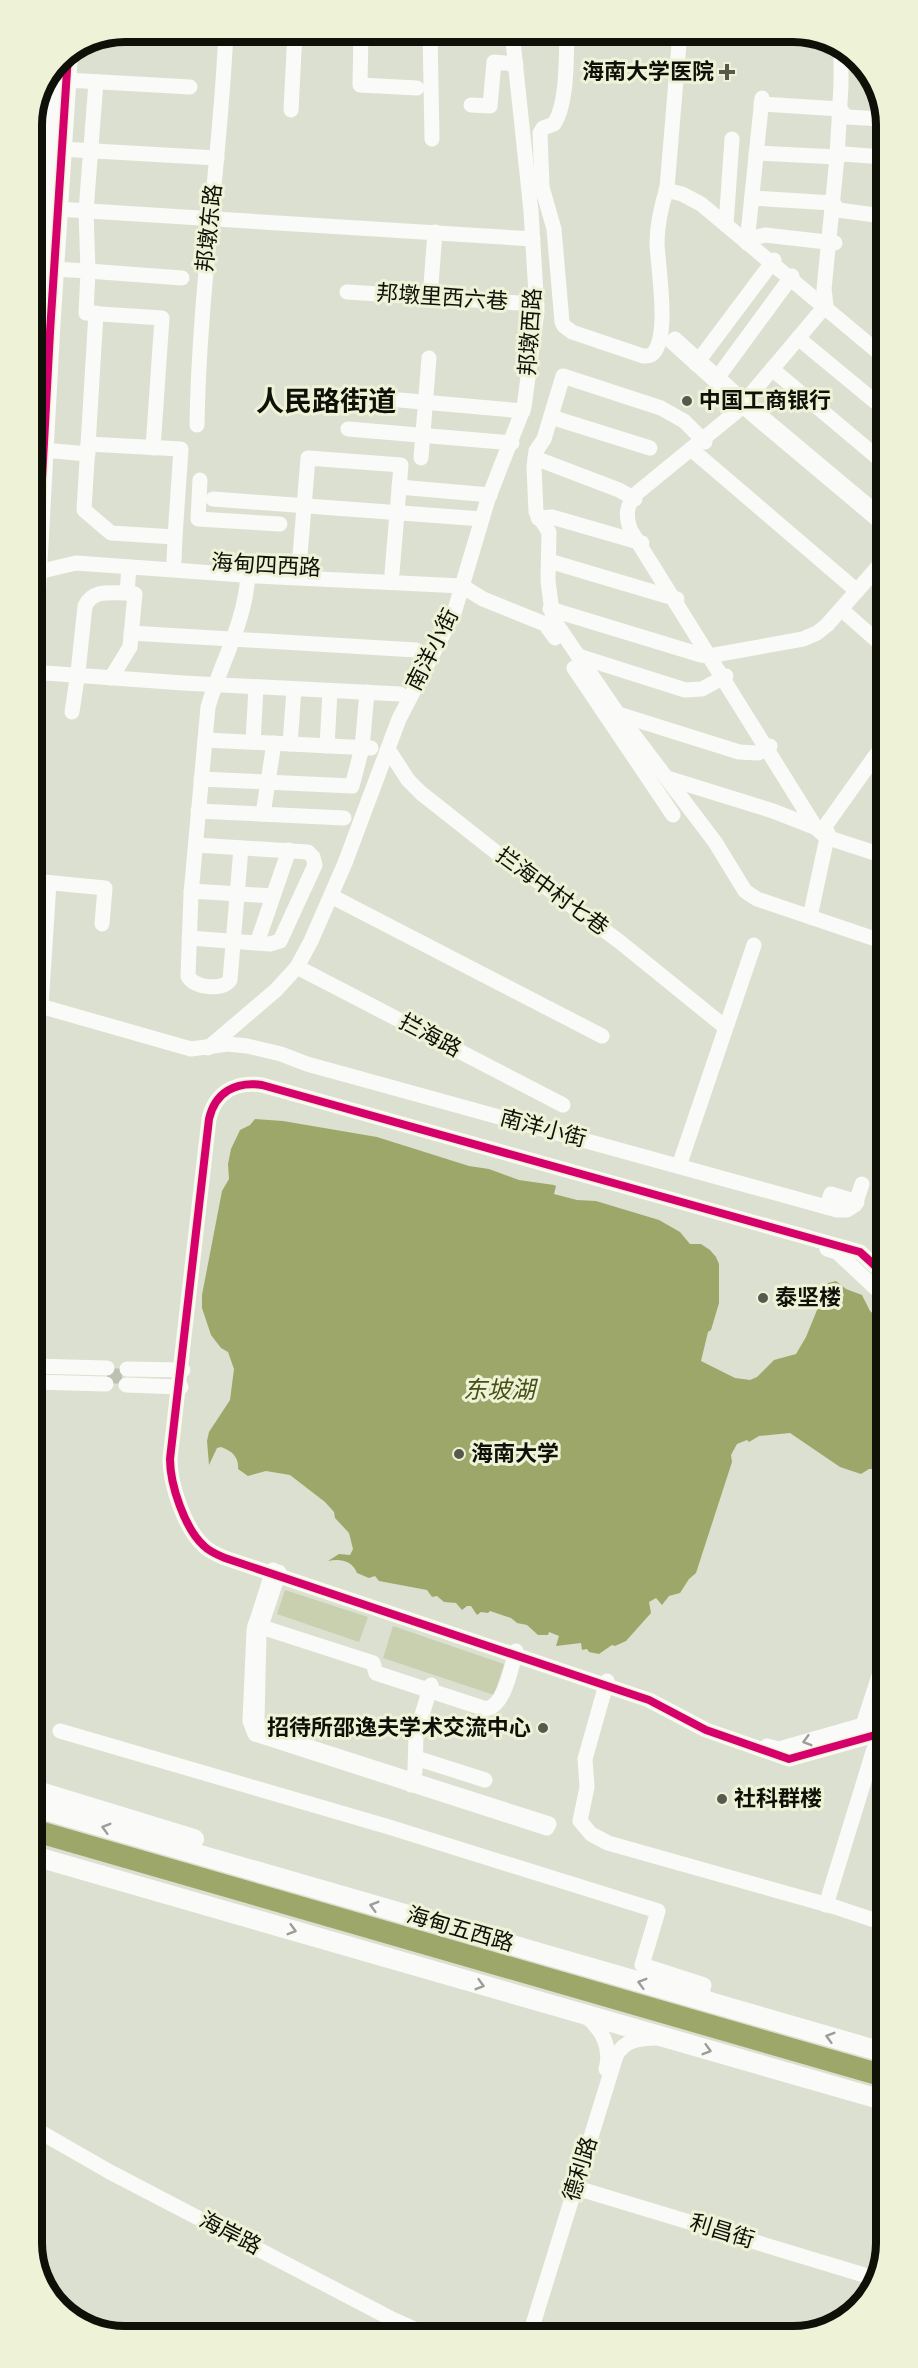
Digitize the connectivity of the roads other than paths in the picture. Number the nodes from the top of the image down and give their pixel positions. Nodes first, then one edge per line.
1 (225, 42) edge
2 (294, 42) edge
3 (362, 42) edge
4 (430, 42) edge
5 (513, 42) edge
6 (566, 42) edge
7 (679, 42) edge
8 (841, 58) edge
9 (847, 63) edge
10 (516, 64) junction
11 (67, 65) edge
12 (66, 80) junction
13 (96, 82) junction
14 (190, 87) dead end
15 (417, 88) dead end
16 (45, 105) edge
17 (471, 105) dead end
18 (291, 110) dead end
19 (843, 113) junction
20 (875, 118) edge
21 (432, 139) dead end
22 (732, 139) dead end
23 (42, 145) edge
24 (60, 149) junction
25 (90, 151) junction
26 (756, 153) junction
27 (840, 155) junction
28 (876, 157) edge
29 (217, 158) junction
30 (666, 188) junction
31 (752, 198) junction
32 (836, 207) junction
33 (57, 209) junction
34 (87, 211) junction
35 (876, 215) edge
36 (212, 218) junction
37 (726, 223) junction
38 (435, 232) junction
39 (533, 239) junction
40 (748, 240) junction
41 (832, 243) junction
42 (773, 262) junction
43 (53, 269) junction
44 (88, 271) junction
45 (182, 278) dead end
46 (793, 279) junction
47 (347, 292) dead end
48 (430, 298) junction
49 (537, 304) junction
50 (827, 308) junction
51 (96, 313) junction
52 (800, 340) junction
53 (876, 348) edge
54 (429, 358) dead end
55 (774, 371) junction
56 (718, 380) junction
57 (343, 395) dead end
58 (425, 402) junction
59 (876, 402) edge
60 (745, 404) junction
61 (523, 411) junction
62 (550, 417) junction
63 (197, 425) dead end
64 (348, 429) dead end
65 (423, 435) junction
66 (512, 443) junction
67 (698, 446) junction
68 (153, 448) junction
69 (650, 448) dead end
70 (88, 449) junction
71 (43, 450) junction
72 (876, 456) edge
73 (421, 458) dead end
74 (535, 458) junction
75 (42, 464) edge
76 (200, 480) dead end
77 (399, 487) junction
78 (490, 495) junction
79 (634, 499) junction
80 (304, 505) junction
81 (397, 512) junction
82 (876, 512) edge
83 (538, 518) junction
84 (876, 518) edge
85 (482, 519) junction
86 (218, 520) junction
87 (280, 524) dead end
88 (175, 537) junction
89 (640, 542) junction
90 (174, 561) junction
91 (549, 561) junction
92 (42, 564) edge
93 (42, 565) edge
94 (129, 567) junction
95 (299, 568) junction
96 (876, 569) edge
97 (392, 573) junction
98 (248, 575) junction
99 (464, 582) junction
100 (857, 591) junction
101 (128, 593) junction
102 (675, 599) junction
103 (550, 609) junction
104 (841, 609) junction
105 (131, 633) junction
106 (234, 639) junction
107 (876, 640) edge
108 (416, 650) dead end
109 (578, 656) junction
110 (711, 656) junction
111 (42, 673) edge
112 (78, 675) junction
113 (725, 677) junction
114 (111, 678) junction
115 (214, 685) junction
116 (256, 687) junction
117 (294, 689) junction
118 (330, 691) junction
119 (367, 693) junction
120 (400, 694) dead end
121 (72, 712) dead end
122 (618, 714) junction
123 (205, 740) junction
124 (253, 742) junction
125 (274, 743) junction
126 (290, 744) junction
127 (327, 746) junction
128 (769, 747) junction
129 (366, 748) junction
130 (387, 749) junction
131 (876, 765) edge
132 (667, 778) junction
133 (201, 779) junction
134 (268, 782) junction
135 (198, 811) junction
136 (263, 814) junction
137 (673, 815) dead end
138 (344, 818) dead end
139 (823, 832) junction
140 (196, 845) junction
141 (241, 848) junction
142 (876, 849) edge
143 (289, 850) junction
144 (876, 853) edge
145 (42, 882) edge
146 (49, 883) junction
147 (191, 891) junction
148 (238, 894) junction
149 (273, 896) junction
150 (331, 896) junction
151 (810, 917) junction
152 (102, 924) dead end
153 (189, 938) junction
154 (876, 939) edge
155 (234, 941) junction
156 (257, 943) junction
157 (754, 945) dead end
158 (42, 954) edge
159 (297, 967) junction
160 (42, 1006) edge
161 (725, 1027) junction
162 (602, 1036) dead end
163 (208, 1048) junction
164 (563, 1105) dead end
165 (679, 1166) junction
166 (862, 1184) dead end
167 (876, 1267) edge
168 (876, 1289) edge
169 (42, 1367) edge
170 (42, 1373) edge
171 (107, 1376) junction
172 (130, 1377) tunnel mouth
173 (180, 1378) junction
174 (42, 1381) edge
175 (275, 1573) junction
176 (259, 1623) junction
177 (514, 1652) junction
178 (609, 1684) junction
179 (430, 1688) junction
180 (60, 1731) dead end
181 (876, 1731) edge
182 (876, 1738) edge
183 (416, 1758) junction
184 (485, 1780) dead end
185 (412, 1783) junction
186 (42, 1792) edge
187 (42, 1810) edge
188 (42, 1858) edge
189 (243, 1866) junction
190 (42, 1868) edge
191 (826, 1903) junction
192 (253, 1919) junction
193 (876, 1919) edge
194 (726, 2007) junction
195 (581, 2014) junction
196 (664, 2038) junction
197 (876, 2050) edge
198 (876, 2099) edge
199 (42, 2133) edge
200 (573, 2186) junction
201 (868, 2276) edge
202 (408, 2326) edge
203 (528, 2326) edge
204 (532, 2326) edge

1 - 29 street, 邦墩东路
2 - 18 street
3 - 15 street
4 - 21 street
5 - 10 street, 邦墩西路
6 - 30 street
7 - 30 street
8 - 19 street
9 - 19 street
10 - 17 street
10 - 39 street, 邦墩西路
11 - 12 main road
12 - 13 street
12 - 24 main road
13 - 14 street
13 - 25 street
16 - 23 main road
19 - 20 street
19 - 26 street
19 - 27 street
22 - 37 street
24 - 25 street
24 - 33 main road
25 - 29 street
25 - 34 street
26 - 27 street
26 - 31 street
27 - 28 street
27 - 32 street
29 - 36 street, 邦墩东路
30 - 37 street
31 - 32 street
31 - 40 street
32 - 35 street
32 - 41 street
33 - 34 street
33 - 43 main road
34 - 36 street
34 - 44 street
36 - 38 street
36 - 63 street, 邦墩东路
37 - 40 street
38 - 39 street
38 - 48 street
39 - 49 street, 邦墩西路
40 - 41 street
40 - 42 street
41 - 50 street
42 - 46 street
42 - 56 street
43 - 44 street
43 - 71 main road
44 - 45 street
44 - 51 street
46 - 50 street
46 - 56 street
47 - 48 street, 邦墩里西六巷
48 - 49 street, 邦墩里西六巷
49 - 61 street, 邦墩西路
50 - 52 street
50 - 53 street
51 - 68 street
51 - 70 street
52 - 55 street
52 - 59 street
54 - 58 street
55 - 60 street
55 - 72 street
56 - 60 street
57 - 58 street
58 - 61 street
58 - 65 street
60 - 67 street
60 - 82 street
60 - 84 street
61 - 66 street, 邦墩西路
62 - 67 street
62 - 69 street
62 - 74 street
64 - 65 street
65 - 66 street
65 - 73 street
66 - 78 street, 邦墩西路
67 - 79 street
67 - 100 street
68 - 70 street
68 - 88 street
70 - 71 street
70 - 88 street
71 - 75 main road
74 - 79 street
74 - 83 street
76 - 86 street
77 - 78 street
77 - 80 street
77 - 81 street
78 - 85 street, 邦墩西路
79 - 89 street
80 - 81 street
80 - 86 street
80 - 95 street
81 - 85 street
81 - 97 street
83 - 89 street
83 - 91 street
85 - 99 street, 邦墩西路
86 - 87 street
88 - 90 street
89 - 102 street
90 - 92 street, 海甸四西路
90 - 95 street, 海甸四西路
91 - 102 street
91 - 103 street
93 - 94 street, 海甸四西路
94 - 98 street, 海甸四西路
94 - 101 street
95 - 97 street, 海甸四西路
96 - 100 street
97 - 99 street, 海甸四西路
98 - 99 street, 海甸四西路
98 - 106 street
99 - 130 street, 南洋小街
99 - 137 street
100 - 104 street
101 - 105 street
101 - 112 street
102 - 110 street
103 - 109 street
103 - 110 street
104 - 107 street
104 - 110 street
105 - 106 street
105 - 114 street
106 - 108 street
106 - 115 street
109 - 113 street
109 - 122 street
110 - 113 street
111 - 112 street
112 - 114 street
112 - 121 street
113 - 128 street
114 - 115 street
115 - 116 street
115 - 123 street
116 - 117 street
116 - 124 street
117 - 118 street
117 - 126 street
118 - 119 street
118 - 127 street
119 - 120 street
119 - 129 street
122 - 128 street
122 - 132 street
123 - 124 street
123 - 133 street
124 - 125 street
125 - 126 street
125 - 134 street
126 - 127 street
127 - 129 street
128 - 139 street
129 - 134 street
130 - 150 street, 南洋小街
130 - 161 street, 拦海中村七巷
131 - 139 street
132 - 139 street
132 - 151 street
133 - 134 street
133 - 135 street
134 - 136 street
135 - 136 street
135 - 140 street
136 - 138 street
139 - 142 street
139 - 144 street
139 - 151 street
140 - 141 street
140 - 147 street
141 - 143 street
141 - 148 street
143 - 149 street
143 - 156 street
145 - 146 street
146 - 152 street
146 - 158 street
147 - 148 street
147 - 153 street
148 - 149 street
148 - 155 street
149 - 156 street
150 - 159 street, 南洋小街
150 - 162 street
151 - 154 street
153 - 155 street
153 - 155 street
155 - 156 street
157 - 161 street
159 - 163 street, 南洋小街
159 - 164 street, 拦海路
160 - 163 street, 南洋小街
161 - 165 street
163 - 165 street, 南洋小街
165 - 166 street, 南洋小街
167 - 173 street
168 - 173 street
169 - 171 street
170 - 171 street
171 - 174 street
172 - 173 street
173 - 175 street
175 - 176 street
175 - 177 street
176 - 179 street
176 - 185 street
177 - 178 street
177 - 179 street
178 - 181 street
178 - 191 street
179 - 183 street
180 - 194 street
182 - 191 street
183 - 184 street
183 - 185 street
185 - 185 street
186 - 189 main road
189 -> 187 main road, 海甸五西路
188 - 192 main road, 海甸五西路
194 -> 189 main road, 海甸五西路
190 - 192 main road
191 - 193 street
192 -> 195 main road, 海甸五西路
197 -> 194 main road, 海甸五西路
195 - 196 main road, 海甸五西路
195 - 200 street, 德利路
196 -> 198 main road, 海甸五西路
196 - 200 street, 德利路
199 - 202 street, 海岸路
200 - 201 street, 利昌街
200 - 203 street, 德利路
200 - 204 street, 德利路

